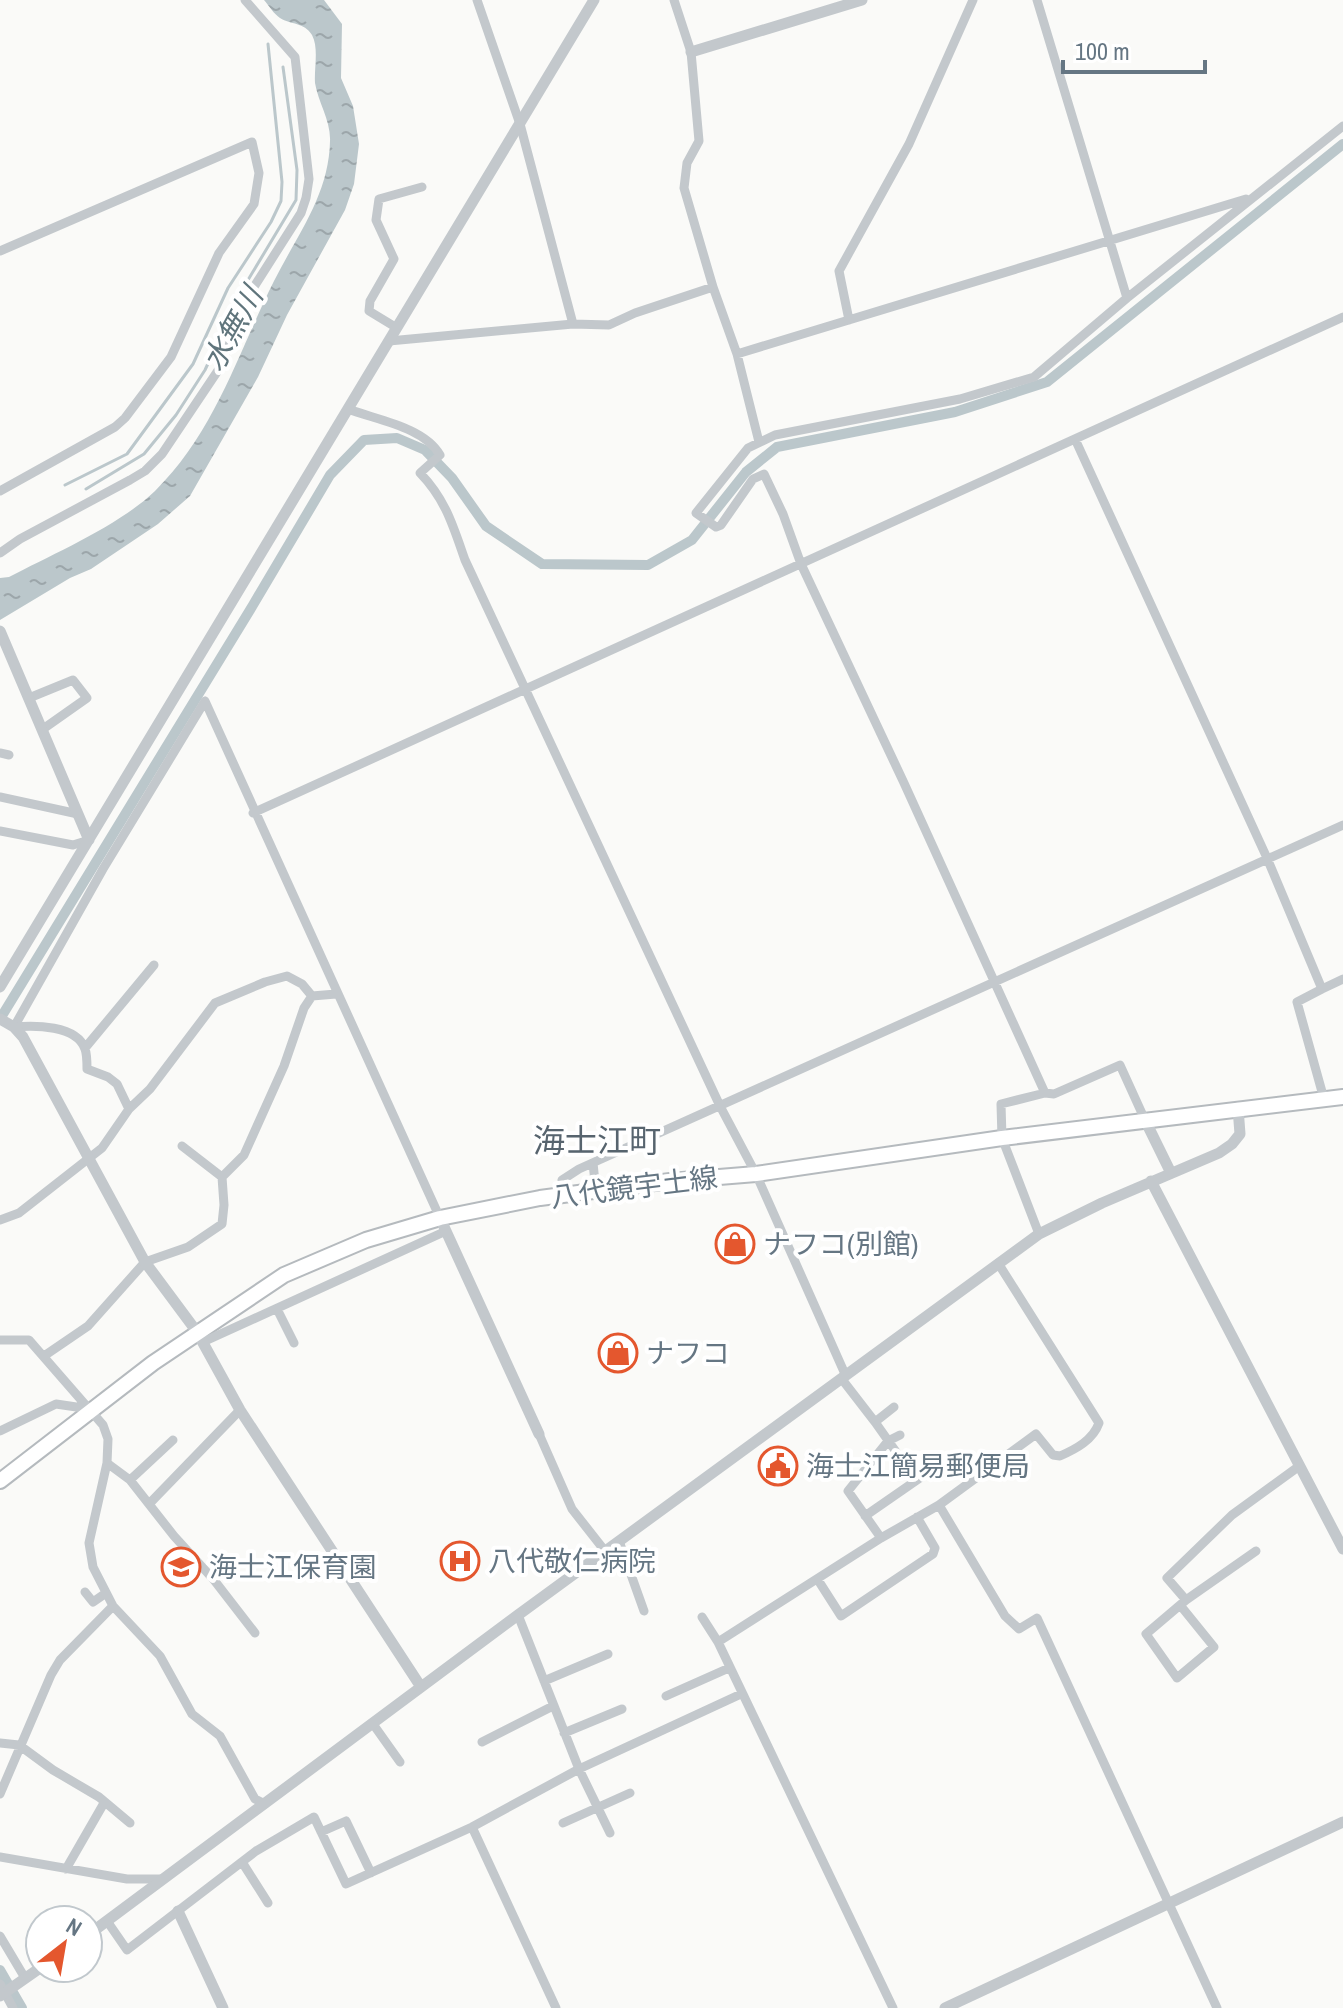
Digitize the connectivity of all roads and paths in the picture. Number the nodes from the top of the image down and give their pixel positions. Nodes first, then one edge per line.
1 (245, 0) edge
2 (477, 0) edge
3 (594, 0) edge
4 (674, 0) edge
5 (862, 0) edge
6 (973, 0) edge
7 (1037, 0) edge
8 (691, 52) junction
9 (520, 124) junction
10 (1343, 126) edge
11 (422, 187) dead end
12 (1253, 196) junction
13 (1108, 240) junction
14 (0, 251) edge
15 (713, 287) junction
16 (1127, 298) junction
17 (1343, 317) edge
18 (849, 320) junction
19 (573, 324) junction
20 (397, 328) junction
21 (389, 341) junction
22 (737, 354) junction
23 (348, 409) junction
24 (1075, 439) junction
25 (759, 442) junction
26 (0, 491) edge
27 (0, 553) edge
28 (801, 564) junction
29 (0, 632) edge
30 (526, 688) junction
31 (29, 698) junction
32 (43, 729) junction
33 (0, 797) edge
34 (253, 813) junction
35 (78, 814) junction
36 (1343, 825) edge
37 (0, 831) edge
38 (89, 840) junction
39 (1267, 858) junction
40 (154, 965) dead end
41 (1343, 979) edge
42 (994, 982) junction
43 (0, 987) edge
44 (1322, 989) junction
45 (336, 994) junction
46 (312, 996) junction
47 (0, 1019) edge
48 (14, 1027) junction
49 (85, 1048) junction
50 (1045, 1093) junction
51 (1343, 1097) edge
52 (1324, 1099) junction
53 (720, 1106) junction
54 (1238, 1108) junction
55 (129, 1109) junction
56 (1145, 1120) junction
57 (1002, 1138) junction
58 (182, 1146) dead end
59 (89, 1159) junction
60 (593, 1163) junction
61 (1171, 1173) junction
62 (756, 1174) junction
63 (222, 1177) junction
64 (562, 1180) dead end
65 (1151, 1181) junction
66 (596, 1192) junction
67 (0, 1220) edge
68 (443, 1224) junction
69 (1039, 1234) junction
70 (145, 1262) junction
71 (998, 1263) junction
72 (277, 1309) junction
73 (200, 1337) junction
74 (0, 1340) edge
75 (294, 1343) dead end
76 (44, 1356) junction
77 (843, 1376) junction
78 (894, 1407) dead end
79 (90, 1409) junction
80 (240, 1410) junction
81 (875, 1422) junction
82 (0, 1431) edge
83 (539, 1434) joint
84 (900, 1435) dead end
85 (173, 1440) dead end
86 (888, 1441) junction
87 (107, 1463) junction
88 (940, 1464) dead end
89 (1298, 1467) junction
90 (130, 1480) junction
91 (916, 1480) junction
92 (0, 1481) edge
93 (150, 1503) junction
94 (939, 1505) junction
95 (865, 1516) junction
96 (917, 1517) junction
97 (881, 1538) junction
98 (619, 1541) junction
99 (1343, 1549) edge
100 (605, 1551) junction
101 (1256, 1551) dead end
102 (818, 1580) junction
103 (85, 1592) dead end
104 (106, 1593) junction
105 (1183, 1602) junction
106 (113, 1606) junction
107 (644, 1611) dead end
108 (518, 1615) junction
109 (702, 1617) dead end
110 (255, 1633) dead end
111 (718, 1642) junction
112 (608, 1654) dead end
113 (729, 1668) junction
114 (544, 1681) junction
115 (421, 1687) junction
116 (741, 1694) junction
117 (666, 1696) dead end
118 (553, 1706) junction
119 (622, 1709) dead end
120 (373, 1724) junction
121 (564, 1733) junction
122 (482, 1742) dead end
123 (0, 1743) edge
124 (19, 1745) junction
125 (400, 1762) dead end
126 (579, 1769) junction
127 (630, 1793) dead end
128 (0, 1794) edge
129 (104, 1803) junction
130 (265, 1804) junction
131 (599, 1805) junction
132 (1343, 1822) edge
133 (130, 1823) dead end
134 (563, 1823) dead end
135 (472, 1827) junction
136 (321, 1832) junction
137 (610, 1833) dead end
138 (0, 1857) edge
139 (242, 1862) junction
140 (66, 1869) junction
141 (371, 1873) junction
142 (161, 1879) junction
143 (268, 1903) dead end
144 (1168, 1906) junction
145 (178, 1911) junction
146 (107, 1921) junction
147 (104, 1923) edge
148 (0, 1936) edge
149 (23, 1979) joint
150 (4, 1990) edge
151 (13, 2008) edge
152 (223, 2008) edge
153 (556, 2008) edge
154 (893, 2008) edge
155 (945, 2008) edge
156 (1217, 2008) edge

1 - 27 street
2 - 9 street
3 - 9 street
4 - 8 street
5 - 8 street
6 - 18 street
7 - 13 street
8 - 15 street
9 - 19 street
9 - 20 street
10 - 12 street
11 - 20 street
12 - 13 street
12 - 16 street
13 - 16 street
13 - 18 street
14 - 26 street
15 - 19 street
15 - 22 street
16 - 25 street
17 - 24 street
18 - 22 street
19 - 21 street
20 - 21 street
21 - 23 street
22 - 25 street
23 - 30 street
23 - 38 street
24 - 28 street
24 - 39 street
25 - 28 street
28 - 30 street
28 - 42 street
29 - 31 street
30 - 34 street
30 - 53 street
31 - 32 street
31 - 32 street
32 - 35 street
33 - 35 street
34 - 45 street
34 - 48 street
35 - 38 street
36 - 39 street
37 - 38 street
38 - 43 street
39 - 42 street
39 - 44 street
40 - 49 street
41 - 44 street
42 - 50 street
42 - 53 street
44 - 52 street
45 - 46 street
45 - 68 street
46 - 55 street
46 - 63 street
47 - 48 street
48 - 49 street
48 - 59 street
49 - 55 street
50 - 56 street
50 - 57 street
51 - 52 main road, 八代鏡宇土線
52 - 54 main road, 八代鏡宇土線
53 - 60 street
53 - 62 street
54 - 56 main road, 八代鏡宇土線
54 - 61 street
55 - 59 street
56 - 57 main road, 八代鏡宇土線
56 - 61 street
57 - 62 main road, 八代鏡宇土線
57 - 69 street
58 - 63 street
59 - 67 street
59 - 70 street
60 - 64 street
60 - 66 street
61 - 65 street
62 - 66 main road, 八代鏡宇土線
62 - 77 street
63 - 70 street
65 - 69 street
65 - 89 street
66 - 68 main road, 八代鏡宇土線
68 - 72 street
68 - 73 main road, 八代鏡宇土線
68 - 83 street
69 - 71 street
70 - 73 street
70 - 76 street
71 - 77 street
71 - 94 street
72 - 73 street
72 - 75 street
73 - 79 main road, 八代鏡宇土線
73 - 80 street
74 - 76 street
76 - 79 street
77 - 81 street
77 - 98 street
78 - 81 street
79 - 82 street
79 - 87 street
79 - 92 main road, 八代鏡宇土線
80 - 93 street
80 - 115 street
81 - 86 street
83 - 100 street
84 - 86 street
85 - 90 street
86 - 91 street
86 - 95 street
87 - 90 street
87 - 104 street
88 - 91 street
89 - 99 street
89 - 105 street
90 - 93 street
91 - 95 street
93 - 110 street
94 - 96 street
94 - 144 street
95 - 97 street
96 - 97 street
96 - 102 street
97 - 102 street
98 - 100 street
98 - 107 street
100 - 108 street
101 - 105 street
102 - 111 street
103 - 104 street
104 - 106 street
105 - 105 street
106 - 124 street
106 - 130 street
108 - 114 street
108 - 115 street
109 - 111 street
111 - 113 street
112 - 114 street
113 - 116 street
113 - 117 street
114 - 118 street
115 - 120 street
116 - 126 street
116 - 154 street
118 - 121 street
118 - 122 street
119 - 121 street
120 - 125 street
120 - 130 street
121 - 126 street
123 - 124 street
124 - 128 street
124 - 129 street
126 - 131 street
126 - 135 street
127 - 131 street
129 - 133 street
129 - 140 street
130 - 142 street
131 - 134 street
131 - 137 street
132 - 144 street
135 - 141 street
135 - 153 street
136 - 139 street
136 - 141 street
136 - 141 street
138 - 140 street
139 - 143 street
139 - 145 street
140 - 142 street
142 - 146 street
144 - 155 street
144 - 156 street
145 - 146 street
145 - 152 street
146 - 147 street
148 - 149 street
149 - 150 street
150 - 151 street

